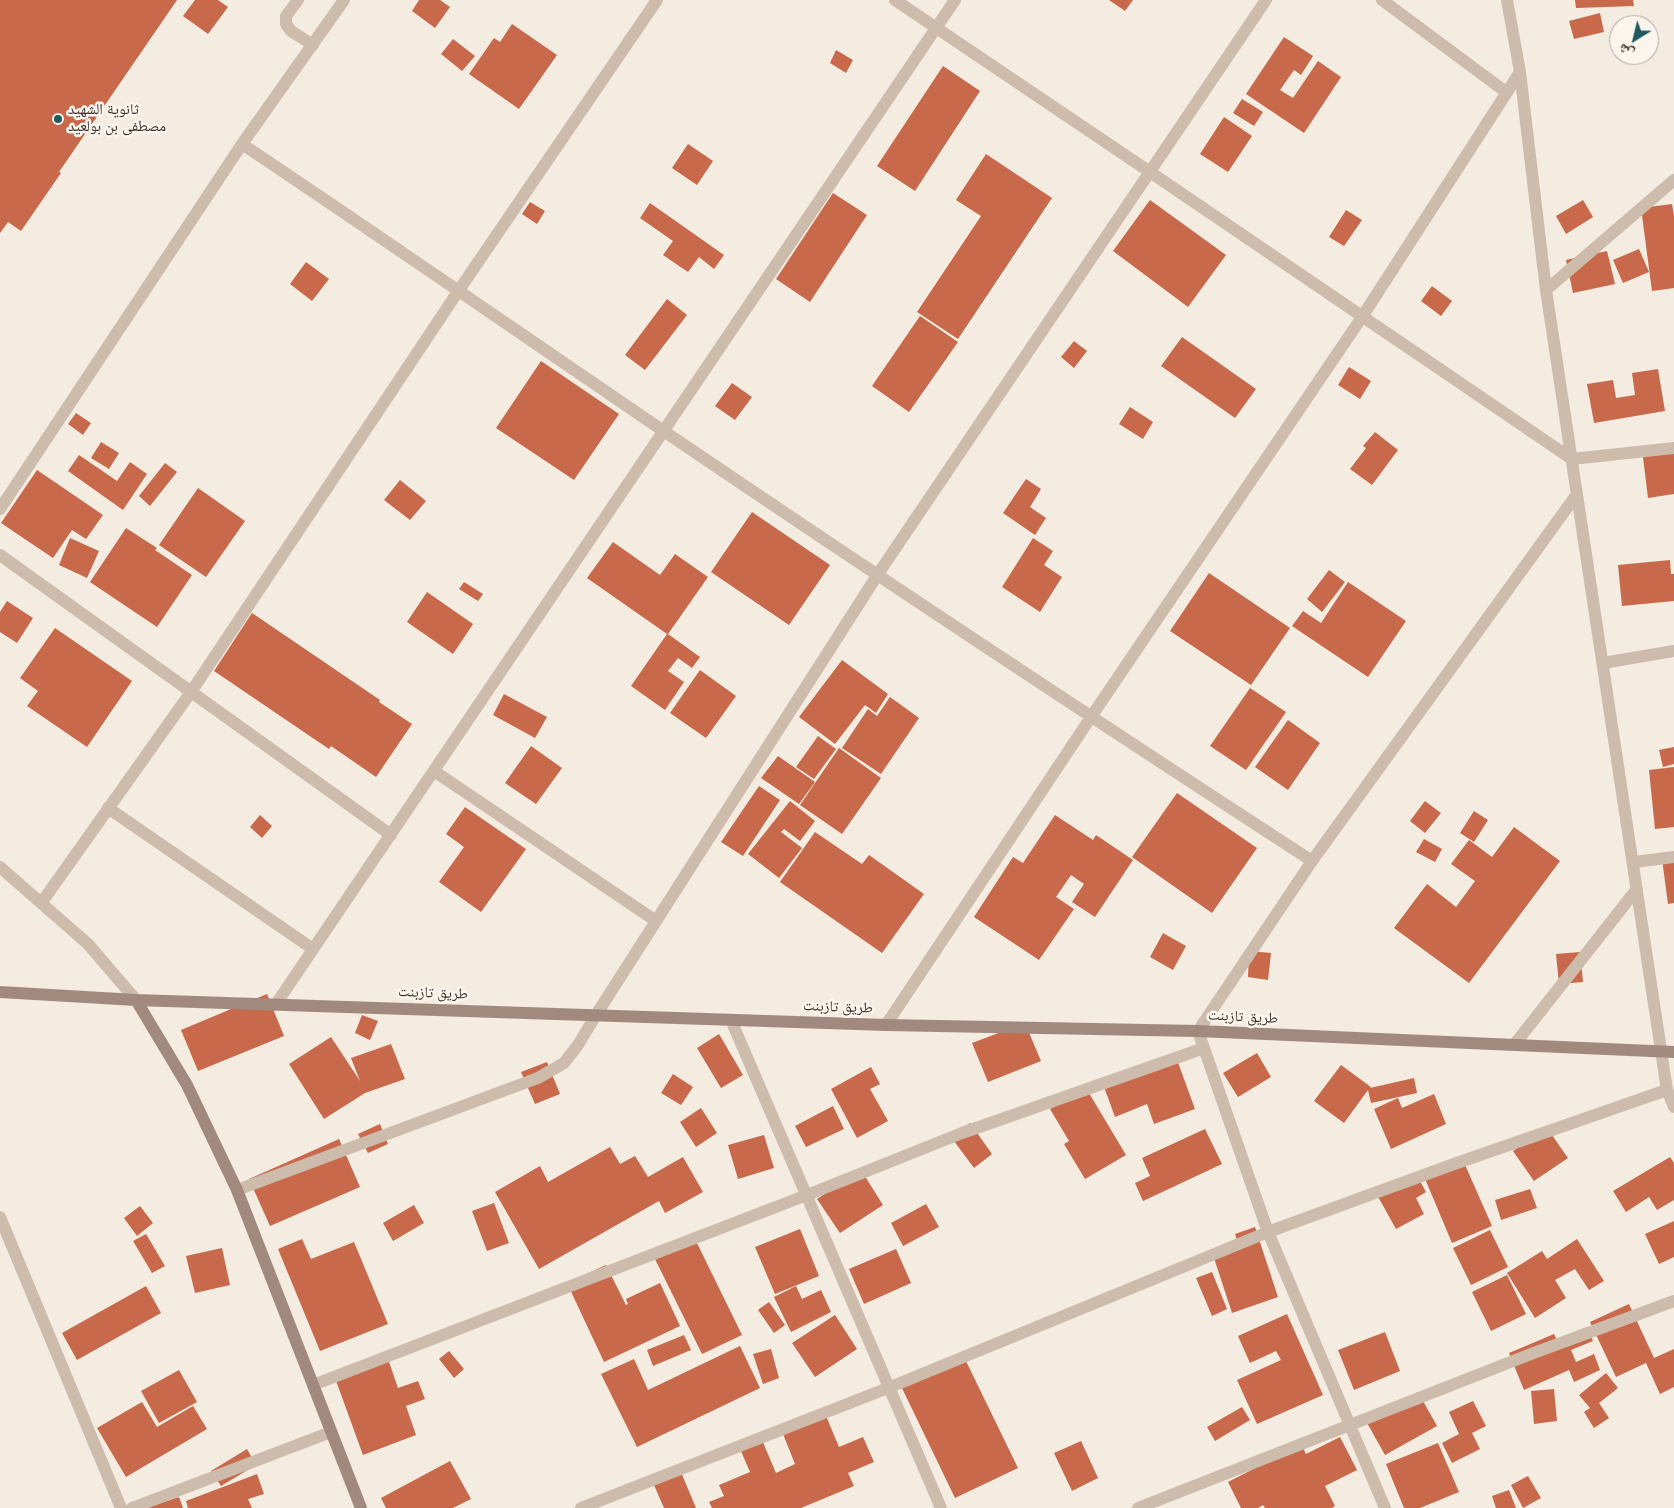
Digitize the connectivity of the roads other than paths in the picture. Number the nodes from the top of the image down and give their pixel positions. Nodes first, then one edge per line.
1 (298, 0) edge
2 (344, 0) edge
3 (657, 0) edge
4 (895, 0) edge
5 (955, 0) edge
6 (1266, 0) edge
7 (1382, 0) edge
8 (1507, 0) edge
9 (937, 28) junction
10 (313, 45) junction
11 (1520, 72) junction
12 (1506, 92) junction
13 (242, 144) junction
14 (1150, 172) junction
15 (1674, 180) edge
16 (459, 290) junction
17 (1546, 290) junction
18 (1362, 316) junction
19 (664, 431) junction
20 (1674, 448) edge
21 (1572, 460) junction
22 (1577, 494) junction
23 (0, 509) edge
24 (0, 556) edge
25 (878, 574) junction
26 (1674, 651) edge
27 (1603, 663) junction
28 (191, 692) junction
29 (1091, 717) junction
30 (434, 771) junction
31 (108, 808) junction
32 (391, 835) junction
33 (1674, 857) edge
34 (1312, 861) junction
35 (1634, 862) junction
36 (0, 867) edge
37 (1638, 889) junction
38 (42, 902) junction
39 (656, 921) junction
40 (313, 950) junction
41 (0, 992) edge
42 (136, 1000) junction
43 (276, 1004) junction
44 (596, 1015) junction
45 (731, 1020) junction
46 (886, 1025) junction
47 (1198, 1031) junction
48 (1514, 1045) junction
49 (1204, 1048) junction
50 (1668, 1051) edge
51 (1667, 1090) junction
52 (1674, 1107) edge
53 (237, 1190) junction
54 (807, 1195) junction
55 (0, 1216) edge
56 (1268, 1232) junction
57 (1674, 1301) edge
58 (313, 1385) junction
59 (888, 1388) junction
60 (1349, 1425) junction
61 (331, 1432) junction
62 (121, 1508) edge
63 (132, 1508) edge
64 (361, 1508) edge
65 (581, 1508) edge
66 (941, 1508) edge
67 (1138, 1508) edge
68 (1385, 1508) edge

1 - 10 street
2 - 10 street
3 - 16 street
4 - 9 street
5 - 9 street
6 - 14 street
7 - 12 street
8 - 11 street
9 - 14 street
9 - 19 street
10 - 13 street
11 - 12 street
11 - 17 street
12 - 18 street
13 - 16 street
13 - 23 street
14 - 18 street
14 - 25 street
15 - 17 street
16 - 19 street
16 - 28 street
17 - 21 street
18 - 21 street
18 - 29 street
19 - 25 street
19 - 30 street
20 - 21 street
21 - 22 street
22 - 27 street
22 - 34 street
24 - 28 street
25 - 29 street
25 - 39 street
26 - 27 street
27 - 35 street
28 - 31 street
28 - 32 street
29 - 34 street
29 - 46 street
30 - 32 street
30 - 39 street
31 - 38 street
31 - 40 street
32 - 40 street
33 - 35 street
34 - 47 street
35 - 37 street
36 - 38 street
37 - 48 street
37 - 50 street
38 - 42 street
39 - 44 street
40 - 43 street
41 - 42 street, طريق تازبنت
42 - 43 street, طريق تازبنت
42 - 53 street
43 - 44 street, طريق تازبنت
44 - 45 street, طريق تازبنت
44 - 53 street
45 - 46 street, طريق تازبنت
45 - 54 street
46 - 47 street, طريق تازبنت
47 - 48 street, طريق تازبنت
47 - 49 street
48 - 50 street, طريق تازبنت
49 - 54 street
49 - 56 street
50 - 51 street
51 - 52 street
51 - 56 street
53 - 58 street
54 - 58 street
54 - 59 street
55 - 62 street
56 - 59 street
56 - 60 street
57 - 60 street
58 - 61 street
59 - 65 street
59 - 66 street
60 - 67 street
60 - 68 street
61 - 63 street
61 - 64 street

